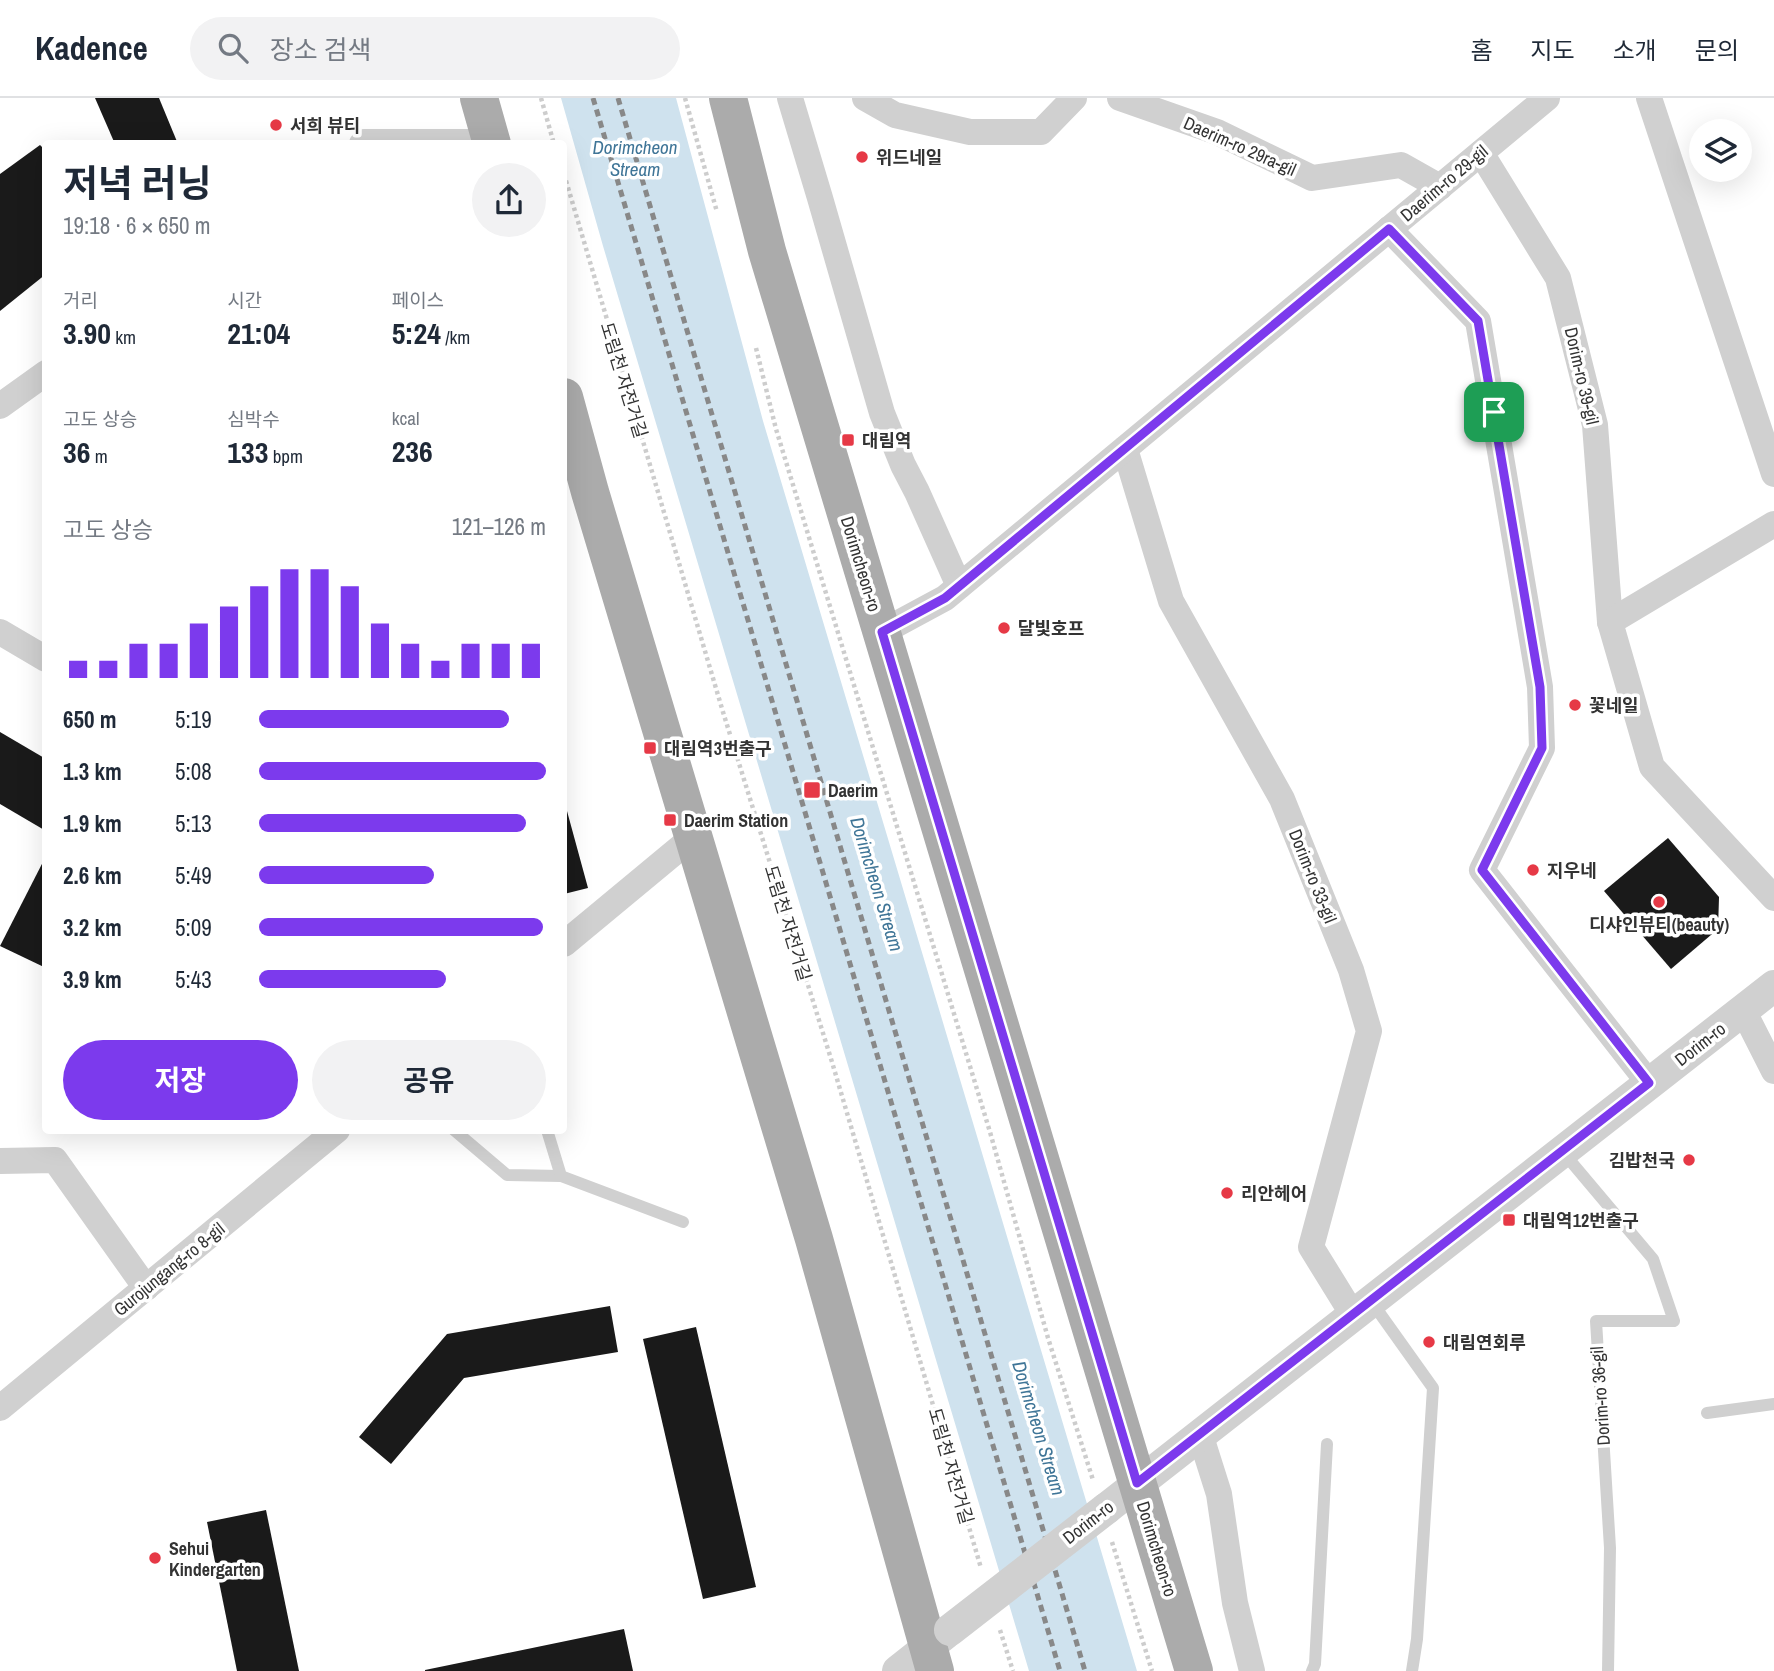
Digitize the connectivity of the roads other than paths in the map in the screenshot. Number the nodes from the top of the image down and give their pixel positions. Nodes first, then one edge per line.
1 (479, 98) edge
2 (728, 98) edge
3 (790, 98) edge
4 (865, 98) edge
5 (1074, 98) edge
6 (1121, 98) edge
7 (1546, 98) edge
8 (1649, 98) edge
9 (490, 140) edge
10 (1481, 153) junction
11 (1440, 187) junction
12 (1389, 229) junction
13 (42, 376) edge
14 (0, 406) edge
15 (567, 407) edge
16 (1125, 449) junction
17 (1774, 474) edge
18 (1774, 524) edge
19 (959, 586) junction
20 (1610, 622) junction
21 (0, 632) edge
22 (882, 632) junction
23 (42, 657) edge
24 (693, 837) junction
25 (1774, 898) edge
26 (567, 942) edge
27 (1774, 986) edge
28 (1743, 1010) junction
29 (1774, 1071) edge
30 (1649, 1083) junction
31 (332, 1134) edge
32 (459, 1134) edge
33 (548, 1134) edge
34 (1562, 1151) junction
35 (0, 1161) edge
36 (561, 1176) junction
37 (682, 1222) dead end
38 (146, 1288) junction
39 (1362, 1308) junction
40 (1774, 1404) edge
41 (0, 1408) edge
42 (1707, 1413) dead end
43 (1200, 1434) junction
44 (1327, 1444) dead end
45 (1137, 1483) junction
46 (938, 1649) edge
47 (898, 1671) edge
48 (1194, 1671) edge
49 (1252, 1671) edge
50 (1312, 1671) edge
51 (1412, 1671) edge
52 (1608, 1671) edge

1 - 9 main road
2 - 22 main road, Dorimcheon-ro
3 - 19 street
4 - 5 street
6 - 11 street, Daerim-ro 29ra-gil
7 - 10 street, Daerim-ro 29-gil
8 - 17 street
10 - 11 street, Daerim-ro 29-gil
10 - 20 street, Dorim-ro 39-gil
11 - 12 street, Daerim-ro 29-gil
12 - 16 street, Daerim-ro 29-gil
12 - 30 street
13 - 14 street
15 - 24 main road
16 - 19 street, Daerim-ro 29-gil
16 - 39 street, Dorim-ro 33-gil
18 - 20 street
19 - 22 street, Daerim-ro 29-gil
20 - 25 street, Dorim-ro 39-gil
21 - 23 street
22 - 45 main road, Dorimcheon-ro
24 - 26 street
24 - 46 main road
27 - 28 street, Dorim-ro
28 - 29 street
28 - 30 street, Dorim-ro
30 - 34 street, Dorim-ro
31 - 38 street, Gurojungang-ro 8-gil
32 - 36 lane
33 - 36 lane
34 - 39 street, Dorim-ro
34 - 52 lane, Dorim-ro 36-gil
35 - 38 street
36 - 37 lane
38 - 41 street, Gurojungang-ro 8-gil
39 - 43 street, Dorim-ro
39 - 51 lane
40 - 42 lane
43 - 45 street, Dorim-ro
43 - 49 street
44 - 50 lane
45 - 46 street, Dorim-ro, bridge
45 - 48 main road, Dorimcheon-ro
46 - 47 street, Dorim-ro

